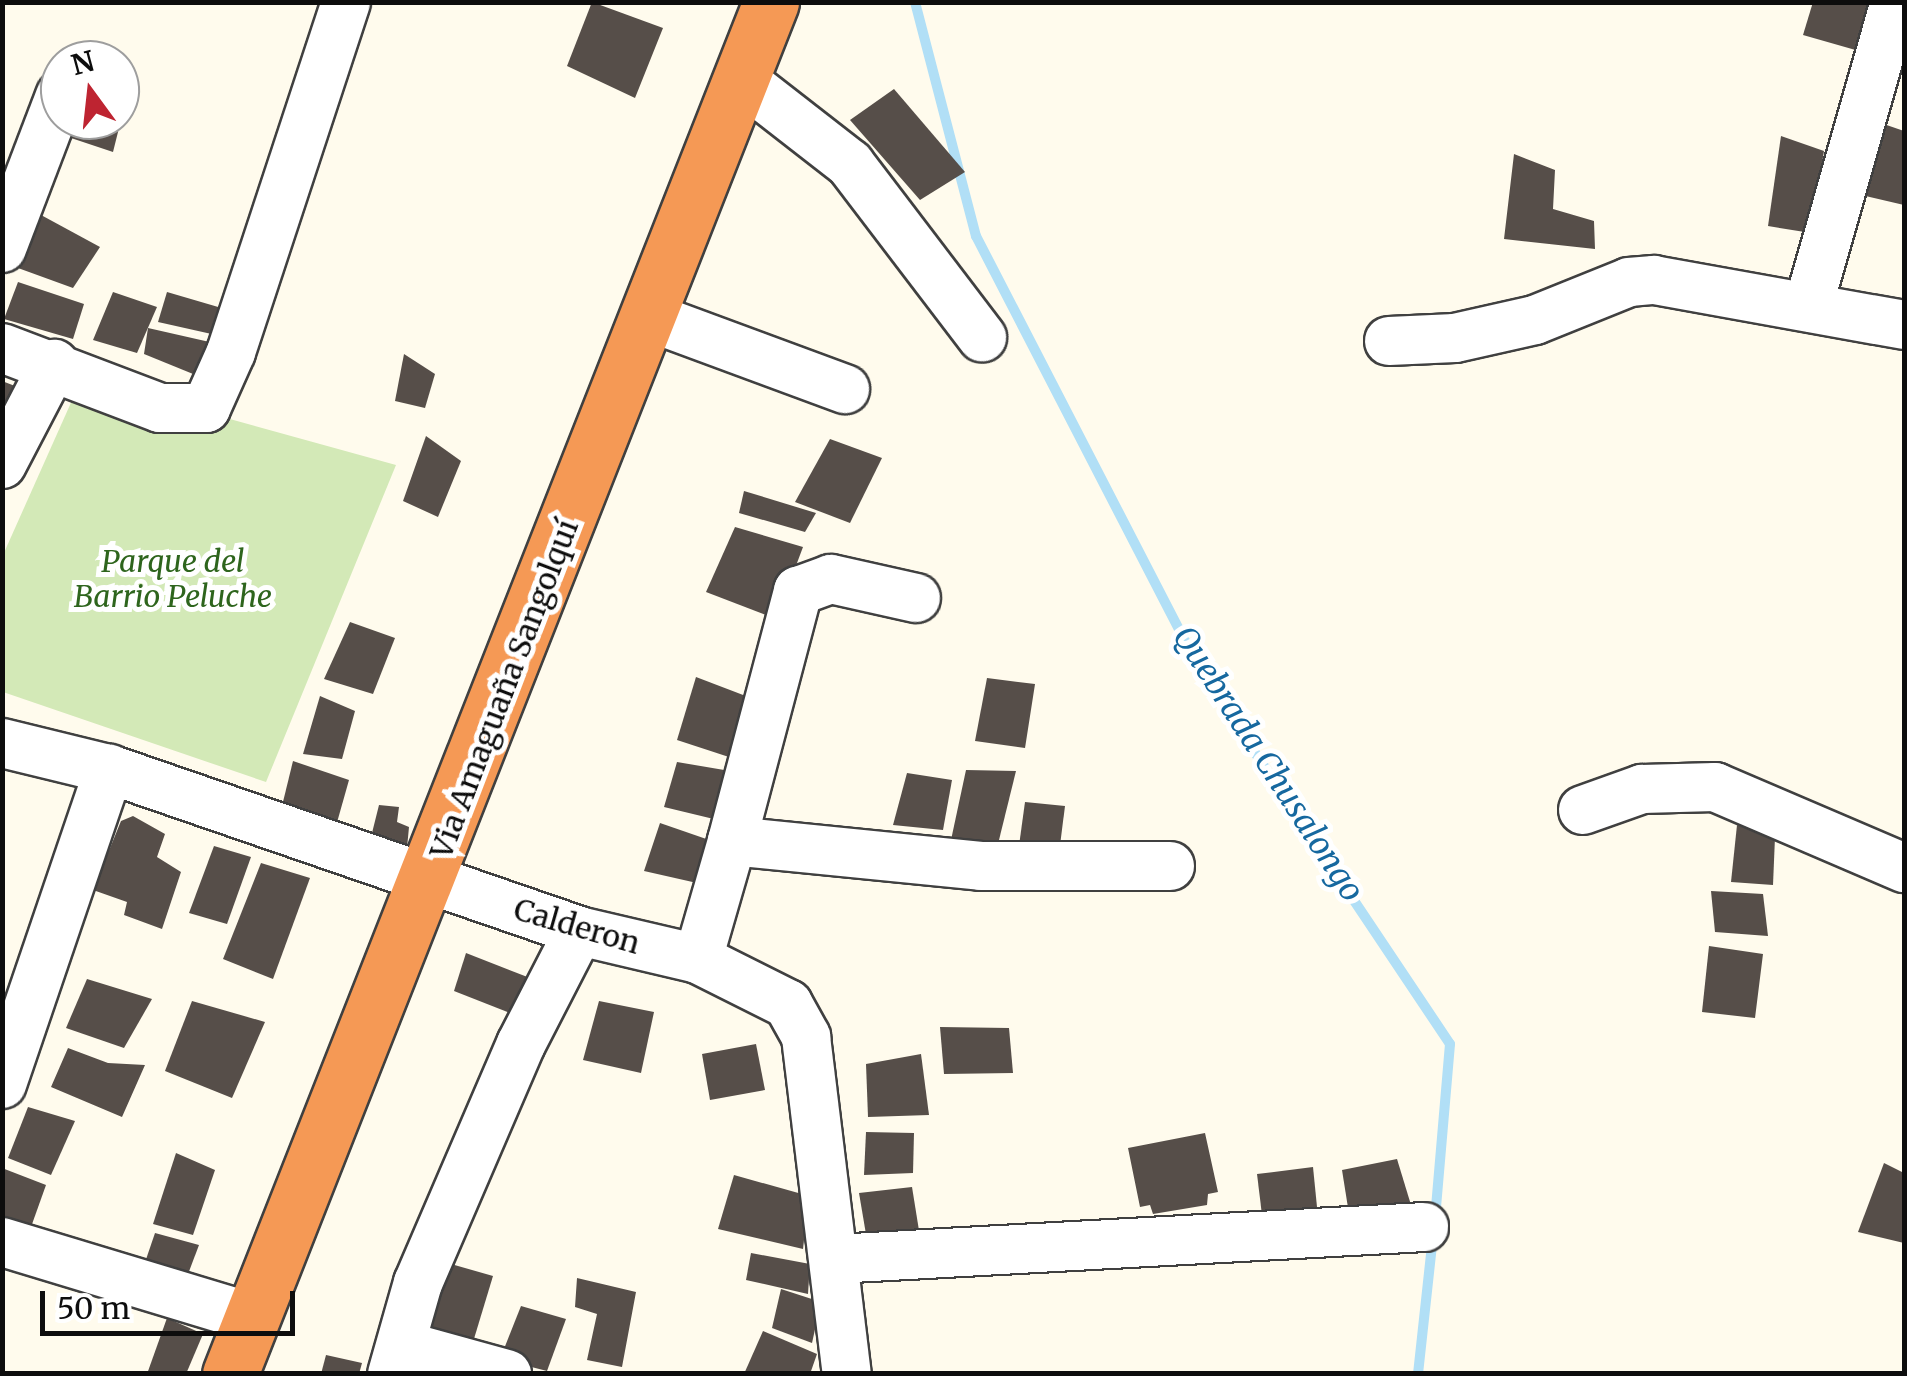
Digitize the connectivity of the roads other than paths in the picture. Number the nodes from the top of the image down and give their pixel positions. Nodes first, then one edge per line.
1 (346, 2) edge
2 (771, 2) edge
3 (1895, 2) edge
4 (741, 79) junction
5 (43, 140) edge
6 (2, 248) edge
7 (1808, 307) junction
8 (650, 316) junction
9 (1904, 326) edge
10 (982, 337) dead end
11 (1389, 341) dead end
12 (2, 348) edge
13 (54, 364) junction
14 (844, 388) dead end
15 (2, 464) edge
16 (916, 598) dead end
17 (2, 743) edge
18 (109, 770) junction
19 (1583, 810) dead end
20 (732, 841) junction
21 (1170, 866) dead end
22 (1904, 868) edge
23 (430, 878) junction
24 (579, 931) junction
25 (698, 959) junction
26 (2, 1084) edge
27 (1424, 1227) dead end
28 (2, 1242) edge
29 (834, 1259) junction
30 (253, 1318) junction
31 (397, 1359) edge
32 (230, 1374) edge
33 (508, 1374) edge
34 (846, 1374) edge

1 - 13 street
2 - 4 highway, Via Amaguaña Sangolquí
3 - 7 street
4 - 8 highway, Via Amaguaña Sangolquí
4 - 10 street
5 - 6 street
7 - 9 street
7 - 11 street
8 - 14 street
8 - 23 highway, Via Amaguaña Sangolquí
12 - 13 street
13 - 15 street
16 - 20 street
17 - 18 street, Calderon
18 - 23 street, Calderon
18 - 26 street
19 - 22 street
20 - 21 street
20 - 25 street
23 - 24 street, Calderon
23 - 30 highway, Via Amaguaña Sangolquí
24 - 25 street, Calderon
24 - 31 street
25 - 29 street, Calderon
27 - 29 street
28 - 30 street
29 - 34 street, Calderon
30 - 32 highway, Via Amaguaña Sangolquí
31 - 33 street

